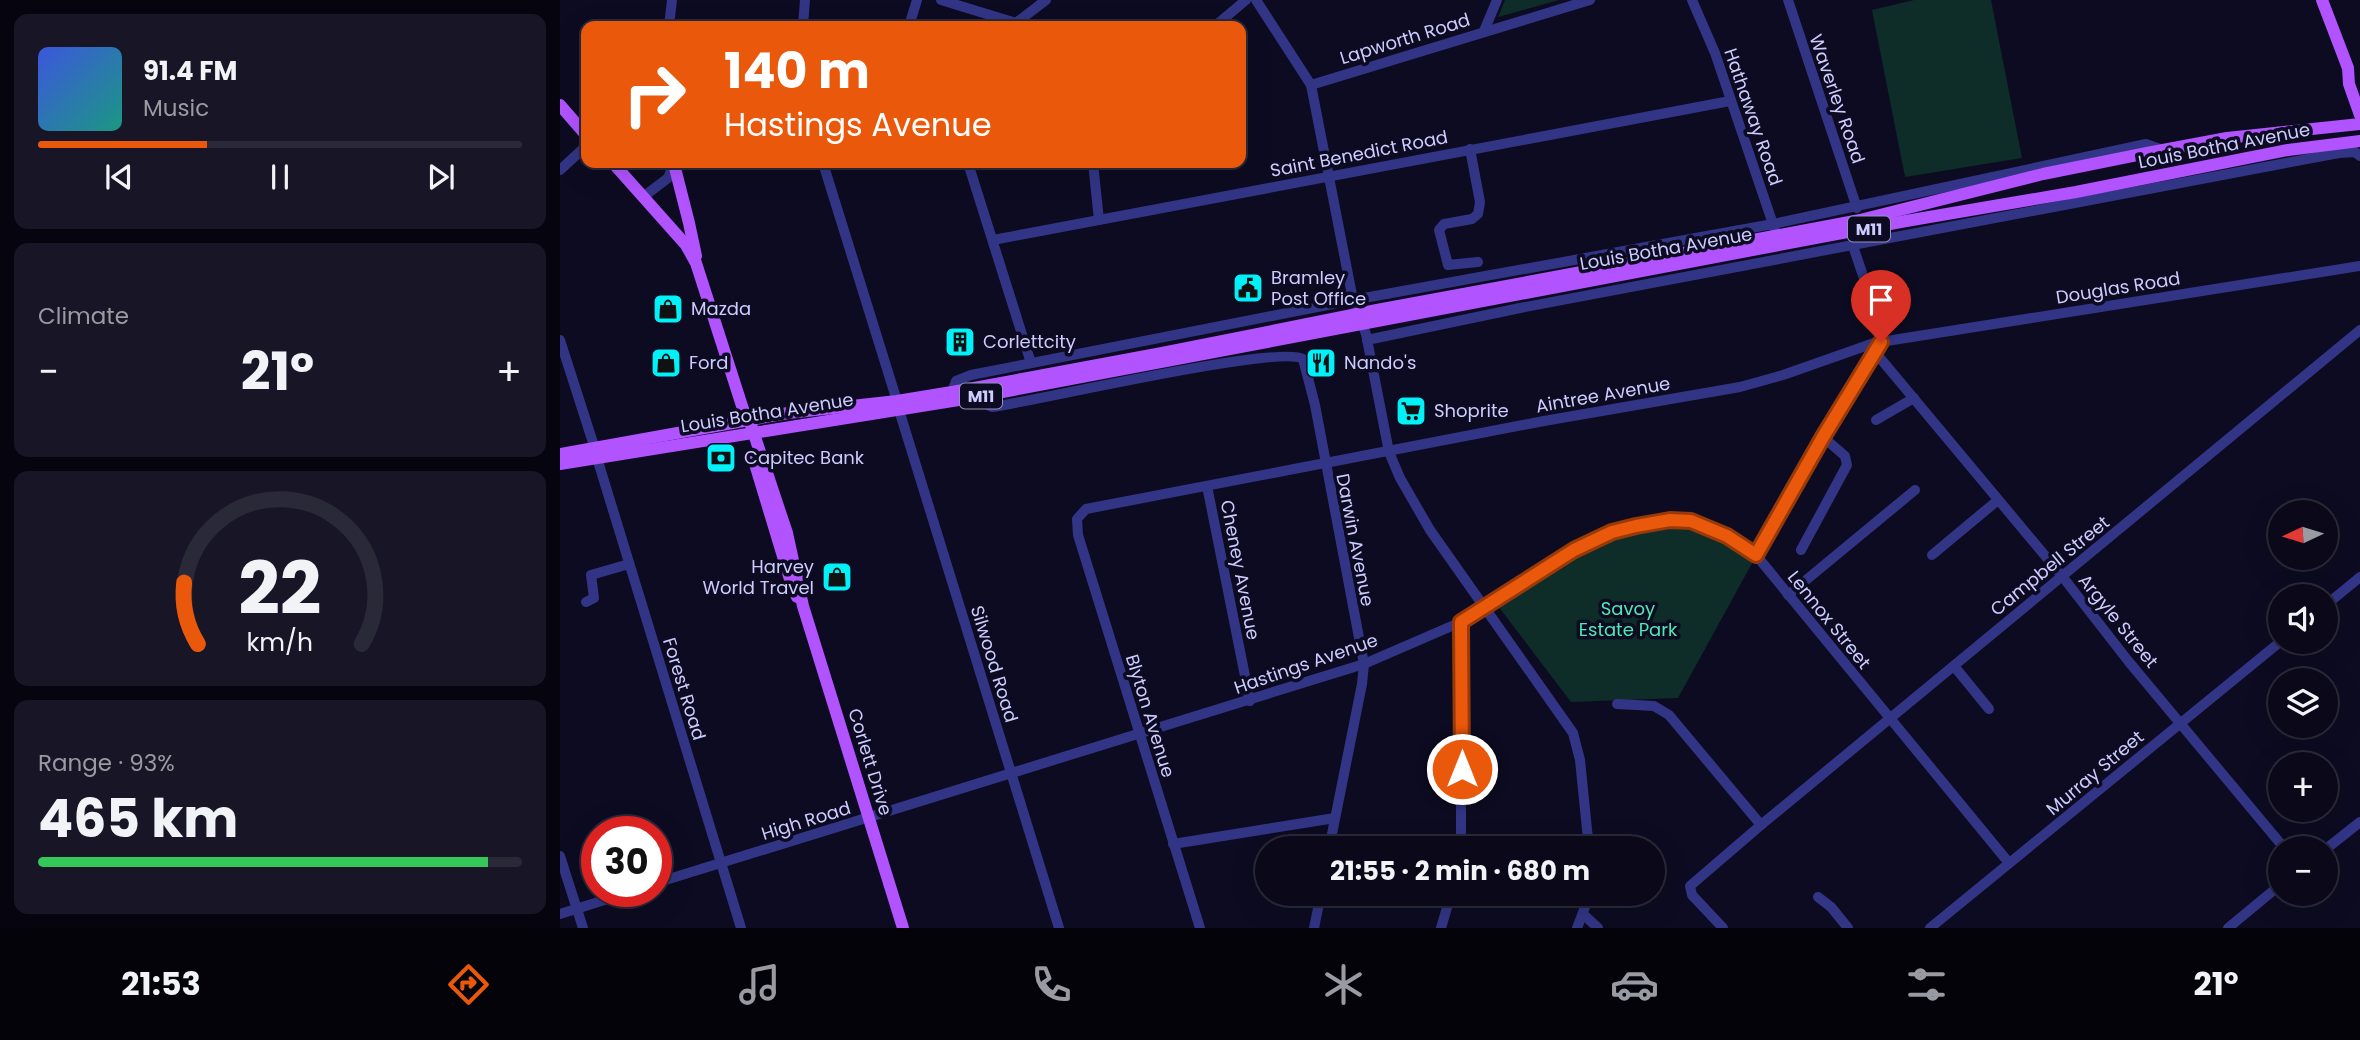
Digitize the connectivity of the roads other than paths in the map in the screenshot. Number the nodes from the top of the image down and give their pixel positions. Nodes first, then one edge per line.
1 (672, 0) edge
2 (805, 0) edge
3 (917, 0) edge
4 (941, 0) edge
5 (1046, 0) edge
6 (1246, 0) edge
7 (1255, 0) edge
8 (1497, 0) edge
9 (1590, 0) edge
10 (1692, 0) edge
11 (1788, 0) edge
12 (2322, 0) edge
13 (670, 21) edge
14 (803, 21) edge
15 (911, 21) edge
16 (1002, 21) edge
17 (1019, 21) edge
18 (1221, 21) edge
19 (1484, 31) junction
20 (2348, 68) junction
21 (1311, 85) junction
22 (2360, 88) edge
23 (1730, 101) junction
24 (560, 105) edge
25 (2360, 115) edge
26 (2360, 124) edge
27 (581, 129) edge
28 (2360, 141) edge
29 (1470, 149) junction
30 (2163, 150) junction
31 (581, 151) edge
32 (2317, 151) junction
33 (2360, 156) edge
34 (617, 168) edge
35 (672, 168) edge
36 (675, 168) edge
37 (825, 168) edge
38 (970, 168) edge
39 (1094, 168) edge
40 (560, 170) edge
41 (1329, 177) junction
42 (643, 197) junction
43 (1857, 208) junction
44 (1099, 220) junction
45 (1776, 235) junction
46 (993, 240) junction
47 (1853, 246) junction
48 (1478, 261) dead end
49 (696, 263) junction
50 (2360, 265) edge
51 (1353, 300) junction
52 (1362, 320) junction
53 (1210, 329) junction
54 (2360, 330) edge
55 (560, 340) edge
56 (1276, 340) junction
57 (1367, 340) junction
58 (1881, 342) junction
59 (1213, 343) junction
60 (1875, 352) junction
61 (1279, 355) junction
62 (1205, 360) junction
63 (1304, 361) joint
64 (1031, 363) junction
65 (952, 392) junction
66 (1914, 398) junction
67 (898, 405) junction
68 (1876, 420) dead end
69 (747, 423) junction
70 (1823, 437) junction
71 (1389, 452) junction
72 (560, 454) edge
73 (596, 454) junction
74 (1324, 463) junction
75 (560, 464) edge
76 (1208, 486) junction
77 (1915, 490) dead end
78 (1998, 500) junction
79 (1080, 514) joint
80 (1801, 550) dead end
81 (1756, 555) junction
82 (1932, 555) dead end
83 (629, 564) junction
84 (2062, 576) junction
85 (2360, 577) edge
86 (1788, 595) junction
87 (2338, 595) edge
88 (586, 602) dead end
89 (1483, 608) junction
90 (1461, 622) junction
91 (2268, 652) edge
92 (1363, 664) junction
93 (1954, 666) junction
94 (1250, 701) junction
95 (1617, 704) dead end
96 (1989, 709) dead end
97 (1889, 719) junction
98 (2180, 723) junction
99 (1140, 734) junction
100 (1085, 751) joint
101 (1011, 774) junction
102 (869, 818) junction
103 (1335, 818) junction
104 (2360, 822) edge
105 (1760, 825) junction
106 (1332, 836) edge
107 (1461, 836) edge
108 (1588, 836) edge
109 (2273, 836) edge
110 (2338, 839) edge
111 (1173, 844) junction
112 (560, 856) edge
113 (721, 863) junction
114 (2009, 863) junction
115 (672, 878) edge
116 (2268, 895) edge
117 (1818, 897) dead end
118 (1319, 906) edge
119 (1447, 906) edge
120 (1586, 906) edge
121 (582, 907) edge
122 (576, 909) junction
123 (560, 914) edge
124 (1583, 914) junction
125 (583, 928) edge
126 (741, 928) edge
127 (903, 928) edge
128 (1059, 928) edge
129 (1200, 928) edge
130 (1314, 928) edge
131 (1441, 928) edge
132 (1577, 928) edge
133 (1598, 928) edge
134 (1723, 928) edge
135 (1848, 928) edge
136 (1930, 928) edge
137 (2228, 928) edge

1 - 13 street
2 - 14 street
3 - 15 street
4 - 16 street
5 - 17 street
6 - 18 street
7 - 21 street
8 - 19 street
9 - 19 street, Lapworth Road
10 - 23 street, Hathaway Road
11 - 43 street, Waverley Road
12 - 20 main road
19 - 21 street, Lapworth Road
20 - 22 main road
20 - 25 main road
21 - 41 street
23 - 29 street, Saint Benedict Road
23 - 45 street, Hathaway Road
24 - 27 main road
26 - 30 main road, Louis Botha Avenue / M11
28 - 32 main road, Louis Botha Avenue / M11
29 - 41 street, Saint Benedict Road
29 - 48 street
30 - 43 street, Louis Botha Avenue
30 - 45 main road, Louis Botha Avenue / M11
31 - 40 street
32 - 33 street, Louis Botha Avenue
32 - 45 main road, Louis Botha Avenue / M11
32 - 47 street, Louis Botha Avenue
34 - 42 main road
35 - 42 street
36 - 49 main road
37 - 67 street, Silwood Road
38 - 46 street
39 - 44 street
41 - 44 street, Saint Benedict Road
41 - 51 street
42 - 49 main road
43 - 45 street, Louis Botha Avenue
44 - 46 street, Saint Benedict Road
45 - 51 street, Louis Botha Avenue
45 - 52 main road, Louis Botha Avenue / M11
46 - 64 street
47 - 57 street, Louis Botha Avenue
47 - 58 street
49 - 69 main road, Corlett Drive
50 - 58 street, Douglas Road
51 - 52 street
51 - 53 street, Louis Botha Avenue
52 - 56 main road, Louis Botha Avenue / M11
52 - 57 street
52 - 59 main road, Louis Botha Avenue / M11
53 - 59 street
53 - 64 street, Louis Botha Avenue
54 - 84 street, Campbell Street
55 - 73 street, Forest Road
56 - 61 street
56 - 62 main road, Louis Botha Avenue / M11
57 - 71 street
58 - 60 street
58 - 71 street, Aintree Avenue
59 - 65 main road, Louis Botha Avenue / M11
60 - 66 street, Argyle Street
60 - 70 street
61 - 62 street, Louis Botha Avenue
61 - 63 street, Louis Botha Avenue
62 - 67 main road, Louis Botha Avenue / M11
63 - 74 street, Darwin Avenue
64 - 65 street, Louis Botha Avenue
65 - 67 main road, Louis Botha Avenue / M11
66 - 68 street
66 - 78 street, Argyle Street
67 - 69 main road, Louis Botha Avenue / M11
67 - 101 street, Silwood Road
69 - 73 main road, Louis Botha Avenue / M11
69 - 102 main road, Corlett Drive
70 - 80 street
70 - 81 street
71 - 74 street, Aintree Avenue
71 - 89 street
72 - 73 main road, Louis Botha Avenue / M11
73 - 75 main road, Louis Botha Avenue / M11
73 - 83 street, Forest Road
74 - 76 street, Aintree Avenue
74 - 92 street, Darwin Avenue
76 - 79 street, Aintree Avenue
76 - 94 street, Cheney Avenue
77 - 86 street
78 - 82 street
78 - 84 street, Argyle Street
79 - 99 street, Blyton Avenue
81 - 86 street, Lennox Street
81 - 89 street, Hastings Avenue
83 - 88 street
83 - 113 street, Forest Road
84 - 93 street, Campbell Street
84 - 98 street, Argyle Street
85 - 87 street
86 - 97 street, Lennox Street
89 - 90 street, Hastings Avenue
89 - 108 street
90 - 92 street, Hastings Avenue
90 - 107 street
91 - 98 street, Murray Street
92 - 94 street, Hastings Avenue
92 - 103 street, Darwin Avenue
93 - 96 street
93 - 97 street, Campbell Street
94 - 99 street, Hastings Avenue
95 - 105 street
97 - 105 street, Campbell Street
97 - 114 street, Lennox Street
98 - 109 street, Argyle Street
98 - 114 street, Murray Street
99 - 100 street, Hastings Avenue
99 - 111 street, Blyton Avenue
100 - 101 street, High Road
101 - 102 street, High Road
101 - 128 street, Silwood Road
102 - 113 street, High Road
102 - 127 main road, Corlett Drive
103 - 106 street, Darwin Avenue
103 - 111 street
104 - 110 street
105 - 134 street, Campbell Street
111 - 129 street, Blyton Avenue
112 - 122 street
113 - 115 street, High Road
113 - 126 street, Forest Road
114 - 136 street, Murray Street
116 - 137 street
117 - 135 street
118 - 130 street
119 - 131 street
120 - 124 street
121 - 122 street
122 - 123 street
122 - 125 street
124 - 132 street
124 - 133 street

